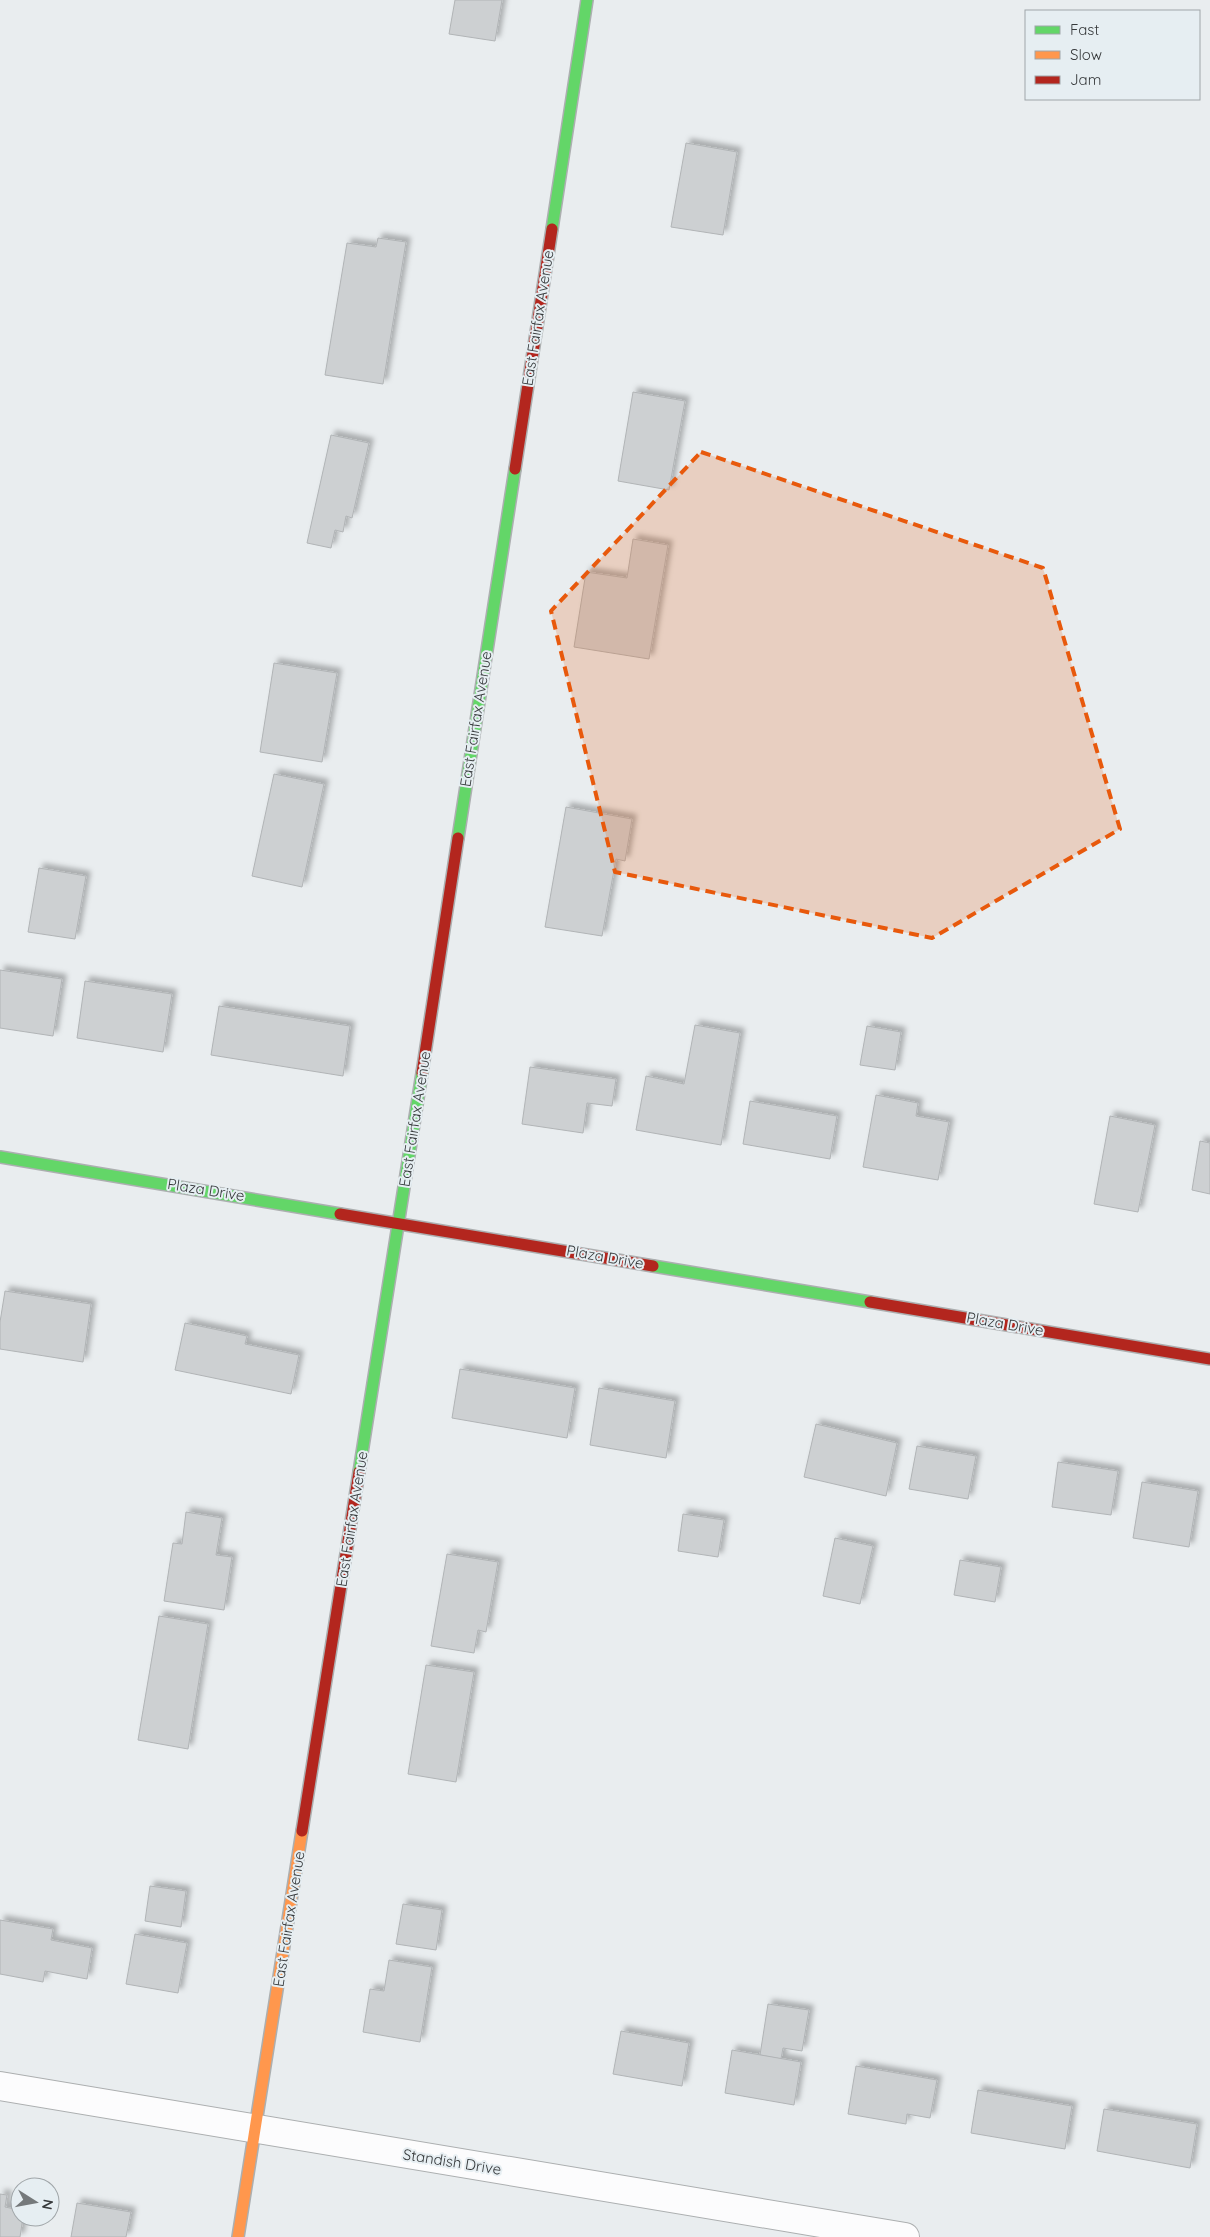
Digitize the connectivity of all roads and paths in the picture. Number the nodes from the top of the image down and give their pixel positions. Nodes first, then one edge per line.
1 (587, 0) edge
2 (0, 1157) edge
3 (399, 1222) junction
4 (1210, 1359) edge
5 (0, 2086) edge
6 (255, 2129) junction
7 (238, 2237) edge
8 (905, 2237) edge

1 - 3 street, East Fairfax Avenue
2 - 3 street, Plaza Drive
3 - 4 street, Plaza Drive
3 - 6 street, East Fairfax Avenue
5 - 6 street, Standish Drive
6 - 7 street, East Fairfax Avenue
6 - 8 street, Standish Drive

